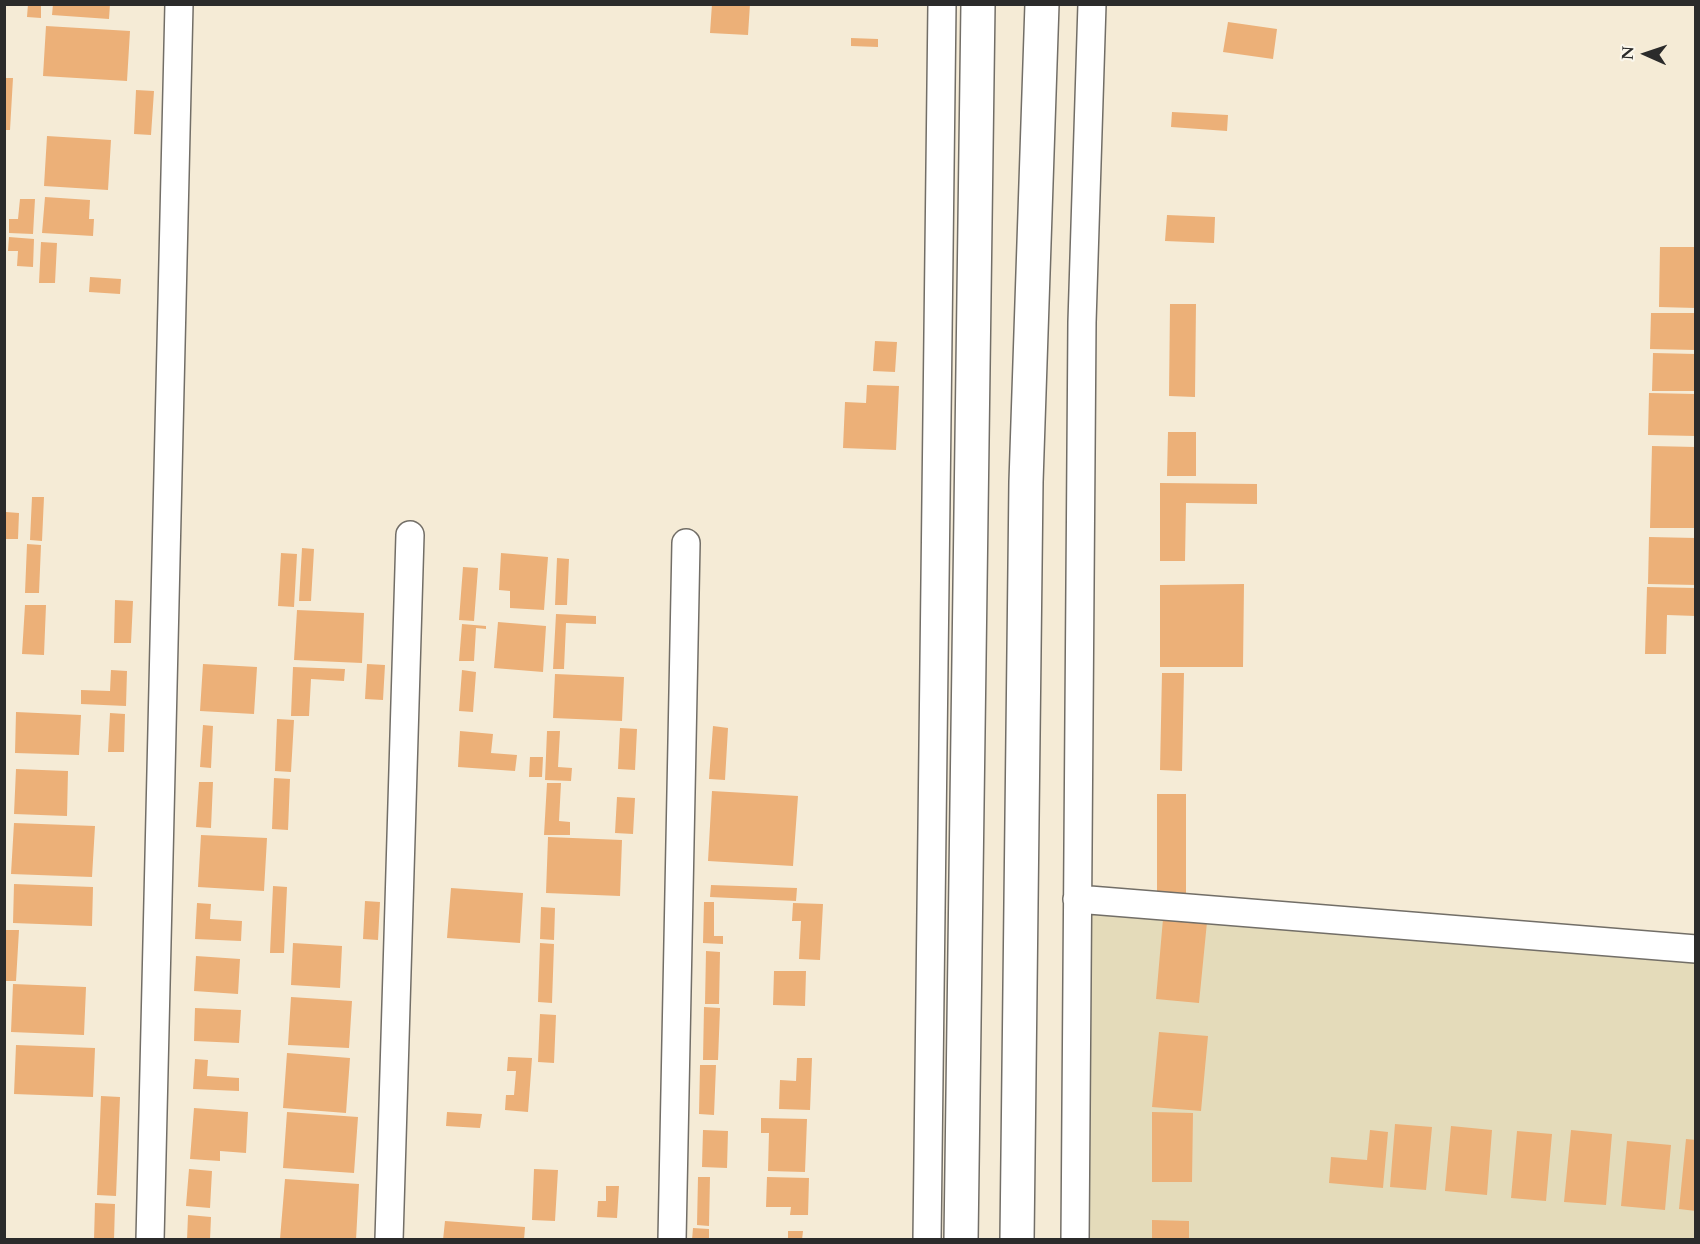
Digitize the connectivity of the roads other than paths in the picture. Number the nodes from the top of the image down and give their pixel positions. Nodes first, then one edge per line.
1 (179, 4) edge
2 (942, 4) edge
3 (978, 4) edge
4 (1042, 4) edge
5 (1092, 4) edge
6 (410, 535) dead end
7 (686, 543) dead end
8 (1077, 899) junction
9 (1695, 949) edge
10 (150, 1239) edge
11 (389, 1239) edge
12 (672, 1239) edge
13 (927, 1239) edge
14 (962, 1239) edge
15 (1017, 1239) edge
16 (1075, 1239) edge

1 - 10 street
2 - 13 street
3 - 14 main road
4 - 15 main road
5 - 8 street
6 - 11 street
7 - 12 street
8 - 9 street
8 - 16 street

